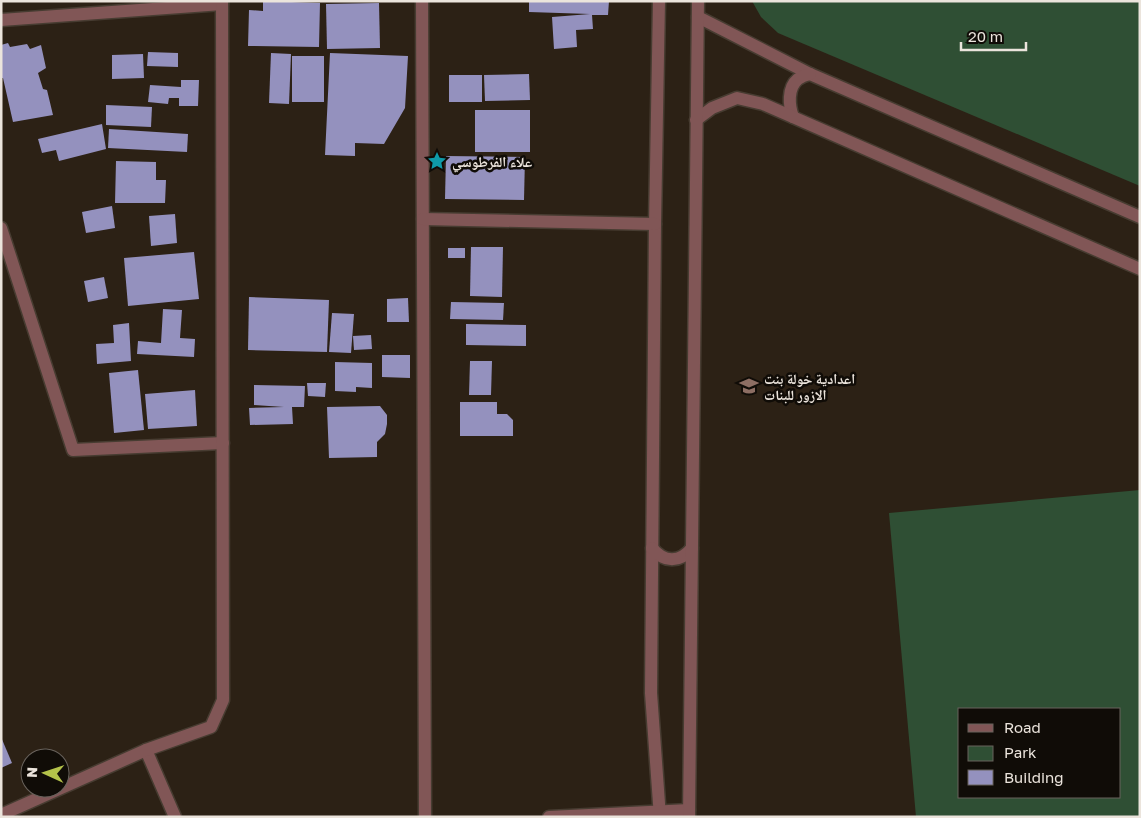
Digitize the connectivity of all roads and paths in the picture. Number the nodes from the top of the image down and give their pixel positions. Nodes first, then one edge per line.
1 (422, 1) edge
2 (659, 1) edge
3 (698, 1) edge
4 (222, 3) edge
5 (698, 17) junction
6 (1, 20) edge
7 (810, 74) junction
8 (793, 117) junction
9 (696, 120) junction
10 (1140, 217) edge
11 (423, 219) junction
12 (655, 224) junction
13 (1, 228) edge
14 (1140, 269) edge
15 (224, 443) junction
16 (652, 548) junction
17 (692, 548) junction
18 (146, 750) junction
19 (660, 814) edge
20 (689, 814) edge
21 (1, 815) edge
22 (175, 817) edge
23 (425, 817) edge
24 (549, 817) edge

1 - 11 street
2 - 12 street
3 - 5 street
4 - 6 street
4 - 15 street
5 - 7 street
5 - 9 street
7 - 8 street
7 - 10 street
8 - 9 street
8 - 14 street
9 - 17 street
11 - 12 street
11 - 23 street
12 - 16 street
13 - 15 street
15 - 18 street
16 - 17 street
16 - 19 street
17 - 20 street
18 - 21 street
18 - 22 street
19 - 20 street
19 - 24 street

